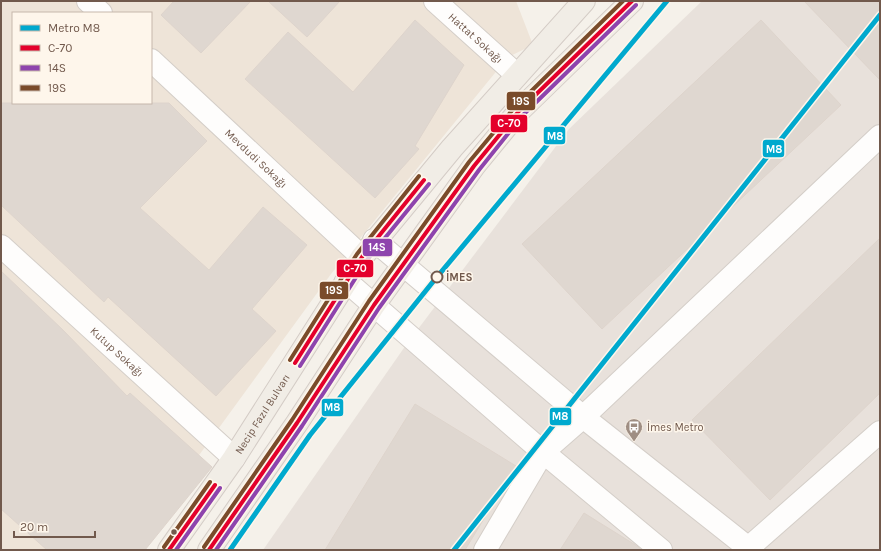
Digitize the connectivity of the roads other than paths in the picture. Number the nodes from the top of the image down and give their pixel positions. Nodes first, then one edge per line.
1 (88, 1) edge
2 (435, 1) edge
3 (584, 1) edge
4 (632, 1) edge
5 (100, 12) edge
6 (152, 61) edge
7 (517, 75) junction
8 (880, 136) edge
9 (1, 246) edge
10 (368, 249) junction
11 (403, 264) junction
12 (346, 281) junction
13 (374, 305) junction
14 (583, 417) junction
15 (880, 432) edge
16 (543, 452) junction
17 (234, 458) junction
18 (749, 549) edge
19 (169, 550) edge
20 (209, 550) edge
21 (485, 550) edge
22 (661, 550) edge

1 - 5 street
2 - 7 street, Hattat Sokağı
3 - 7 main road, Necip Fazıl Bulvarı
4 - 11 main road
6 - 10 street, Mevdudi Sokağı
7 - 10 main road, Necip Fazıl Bulvarı
8 - 14 street
9 - 17 street, Kutup Sokağı
10 - 11 street, Mevdudi Sokağı
10 - 12 main road, Necip Fazıl Bulvarı
11 - 13 main road
11 - 14 street, Mevdudi Sokağı
12 - 13 street
12 - 17 main road, Necip Fazıl Bulvarı
13 - 16 street
13 - 20 main road
14 - 16 street
14 - 18 street, Mevdudi Sokağı
15 - 18 street
16 - 21 street
16 - 22 street
17 - 19 main road, Necip Fazıl Bulvarı

